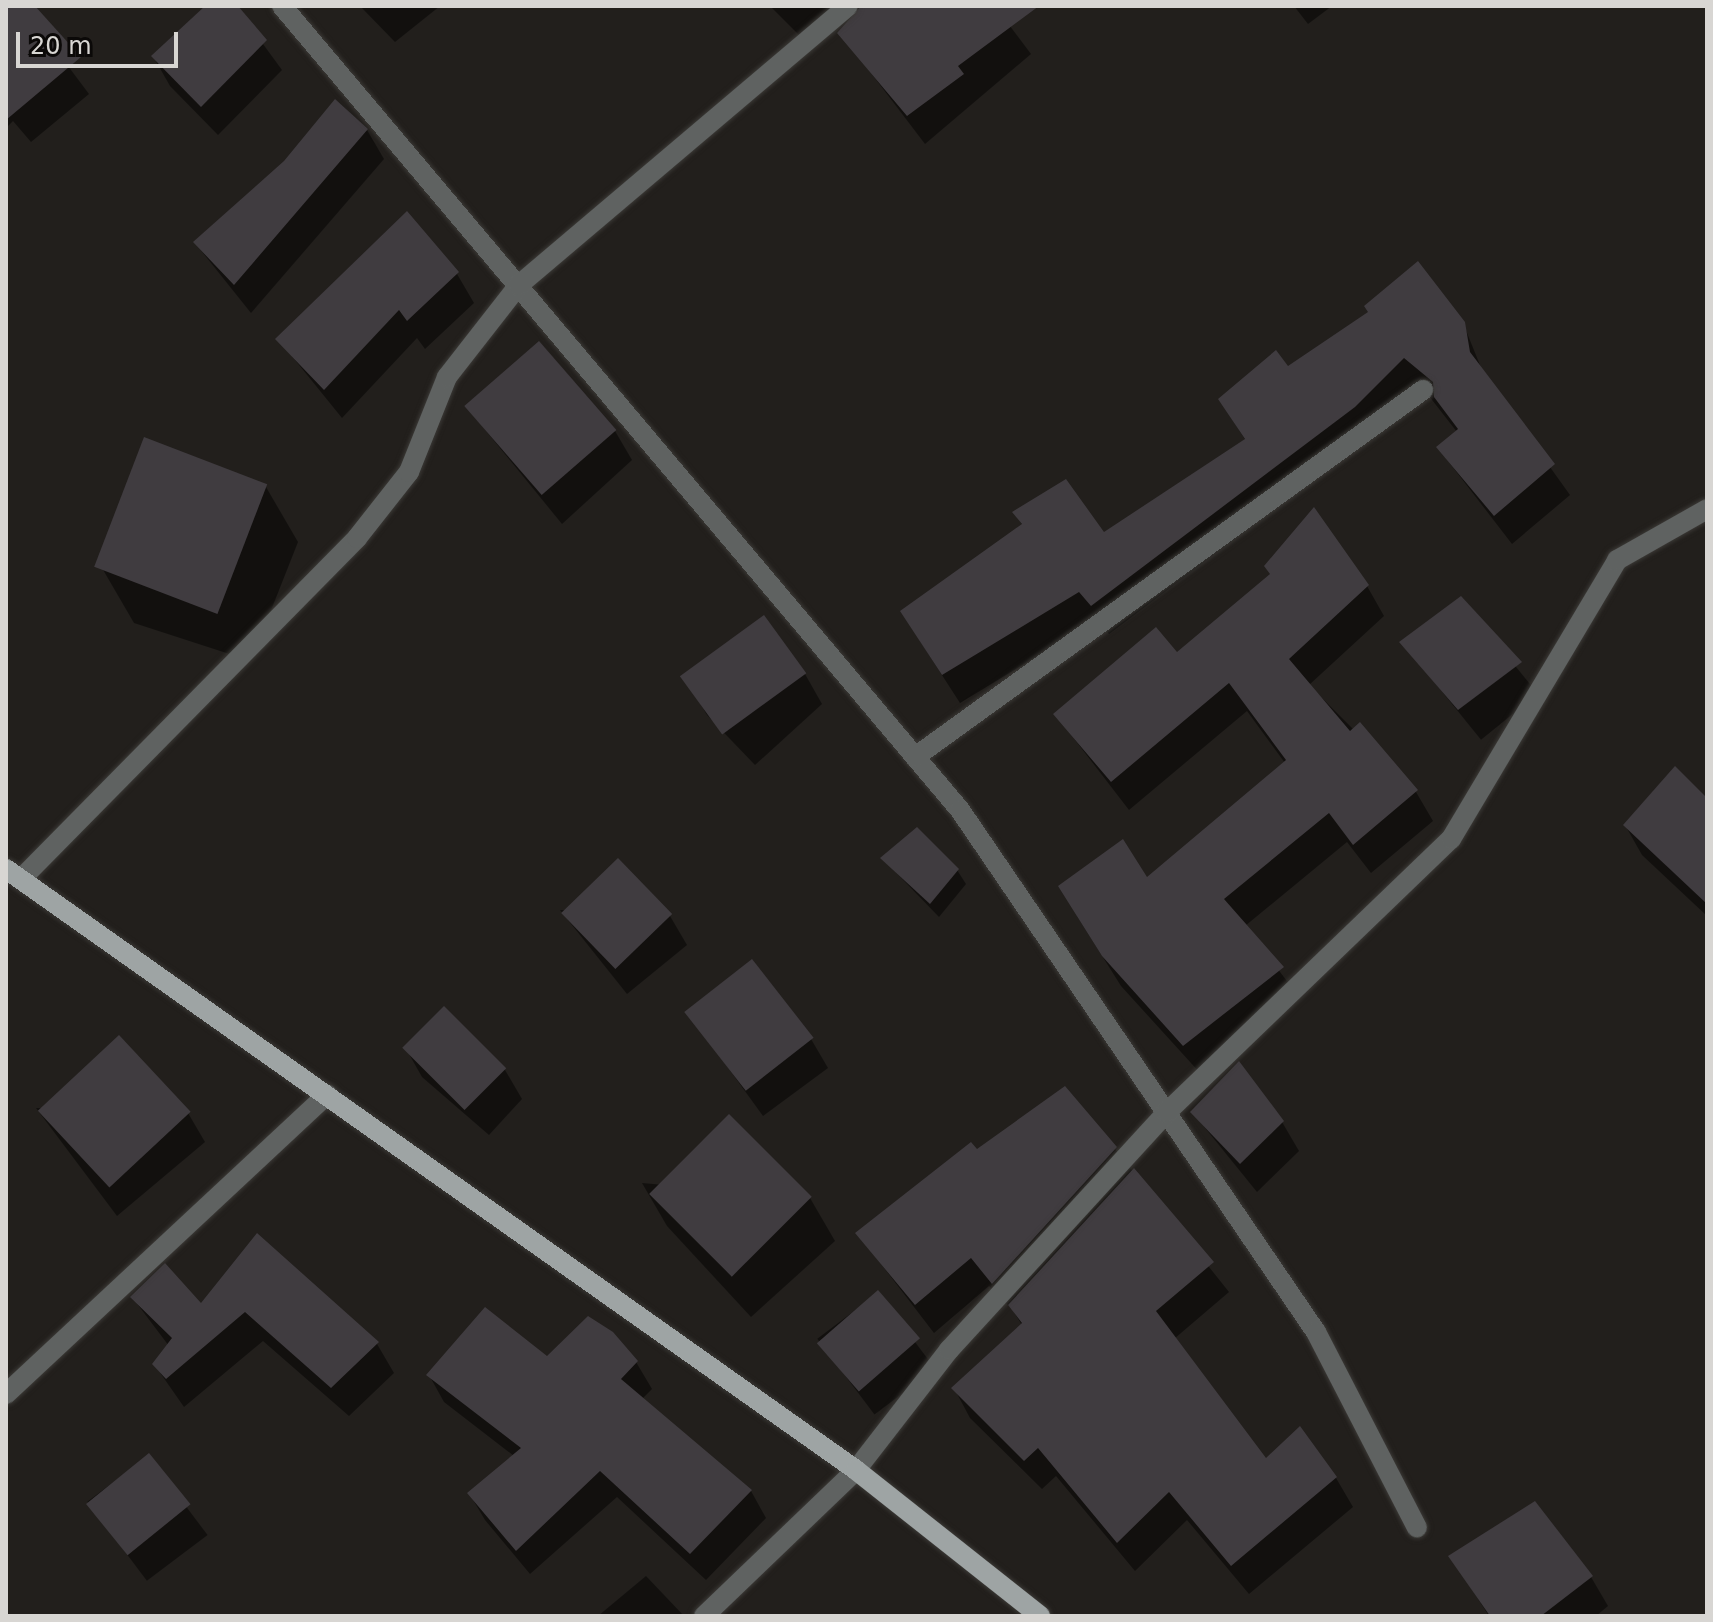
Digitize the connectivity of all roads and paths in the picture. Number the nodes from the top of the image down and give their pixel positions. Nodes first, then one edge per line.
1 (282, 6) edge
2 (848, 6) edge
3 (519, 285) junction
4 (1423, 390) dead end
5 (1707, 509) edge
6 (915, 757) junction
7 (13, 874) edge
8 (327, 1095) junction
9 (1167, 1112) junction
10 (6, 1394) edge
11 (856, 1470) junction
12 (1417, 1528) dead end
13 (704, 1616) edge
14 (1040, 1616) edge

1 - 3 street
2 - 3 street
3 - 6 street
3 - 7 street
4 - 6 street
5 - 9 street
6 - 9 street
7 - 8 main road
8 - 10 street
8 - 11 main road
9 - 11 street
9 - 12 street
11 - 13 street
11 - 14 main road

